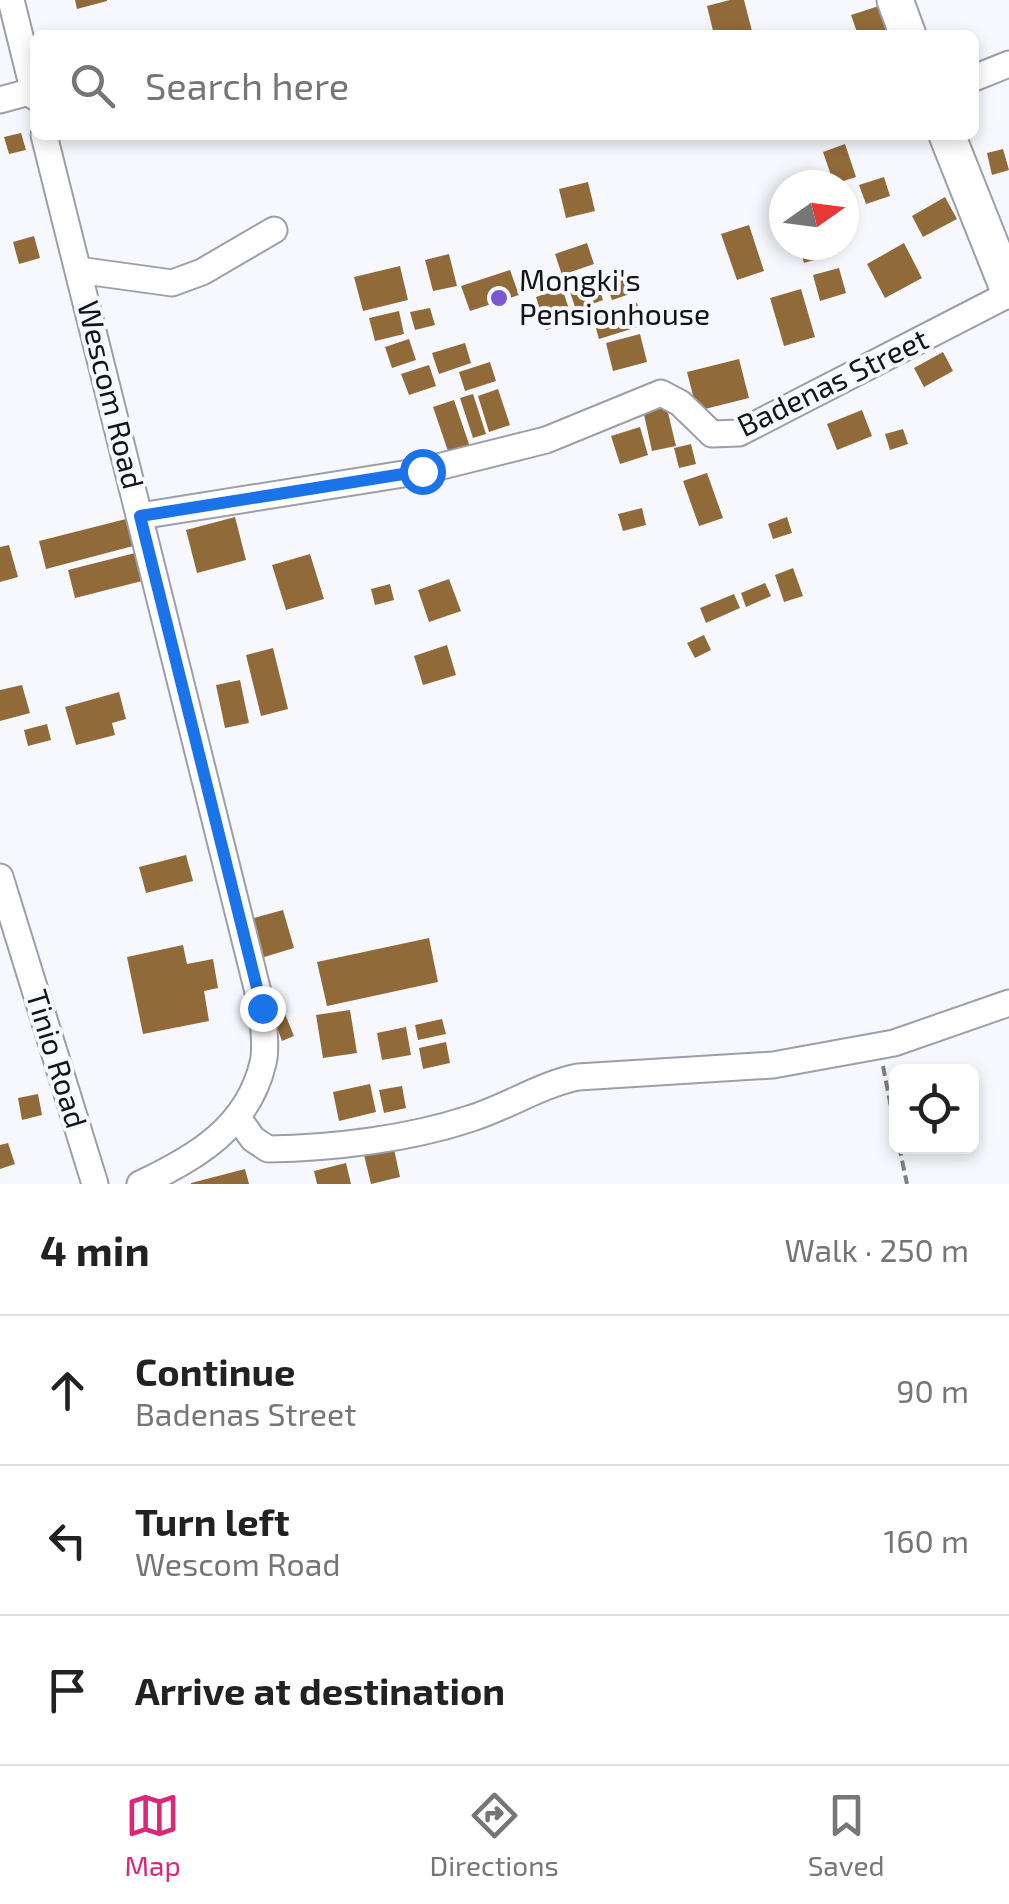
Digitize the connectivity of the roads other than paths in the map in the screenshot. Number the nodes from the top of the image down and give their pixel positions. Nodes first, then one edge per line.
1 (11, 0) edge
2 (894, 0) edge
3 (906, 30) edge
4 (1009, 64) edge
5 (979, 76) edge
6 (30, 78) edge
7 (30, 95) edge
8 (0, 100) edge
9 (45, 140) edge
10 (950, 140) edge
11 (274, 230) dead end
12 (78, 270) junction
13 (1009, 292) edge
14 (140, 516) junction
15 (0, 877) edge
16 (1009, 1003) edge
17 (238, 1118) junction
18 (182, 1175) edge
19 (94, 1184) edge
20 (140, 1184) edge

1 - 6 street
2 - 3 street
4 - 5 street
7 - 8 street
9 - 12 street, Wescom Road
10 - 13 street
11 - 12 street
12 - 14 street, Wescom Road
13 - 14 street, Badenas Street
14 - 17 street, Wescom Road
15 - 19 street, Tinio Road
16 - 17 street
17 - 18 street, Wescom Road
18 - 20 street, Wescom Road

